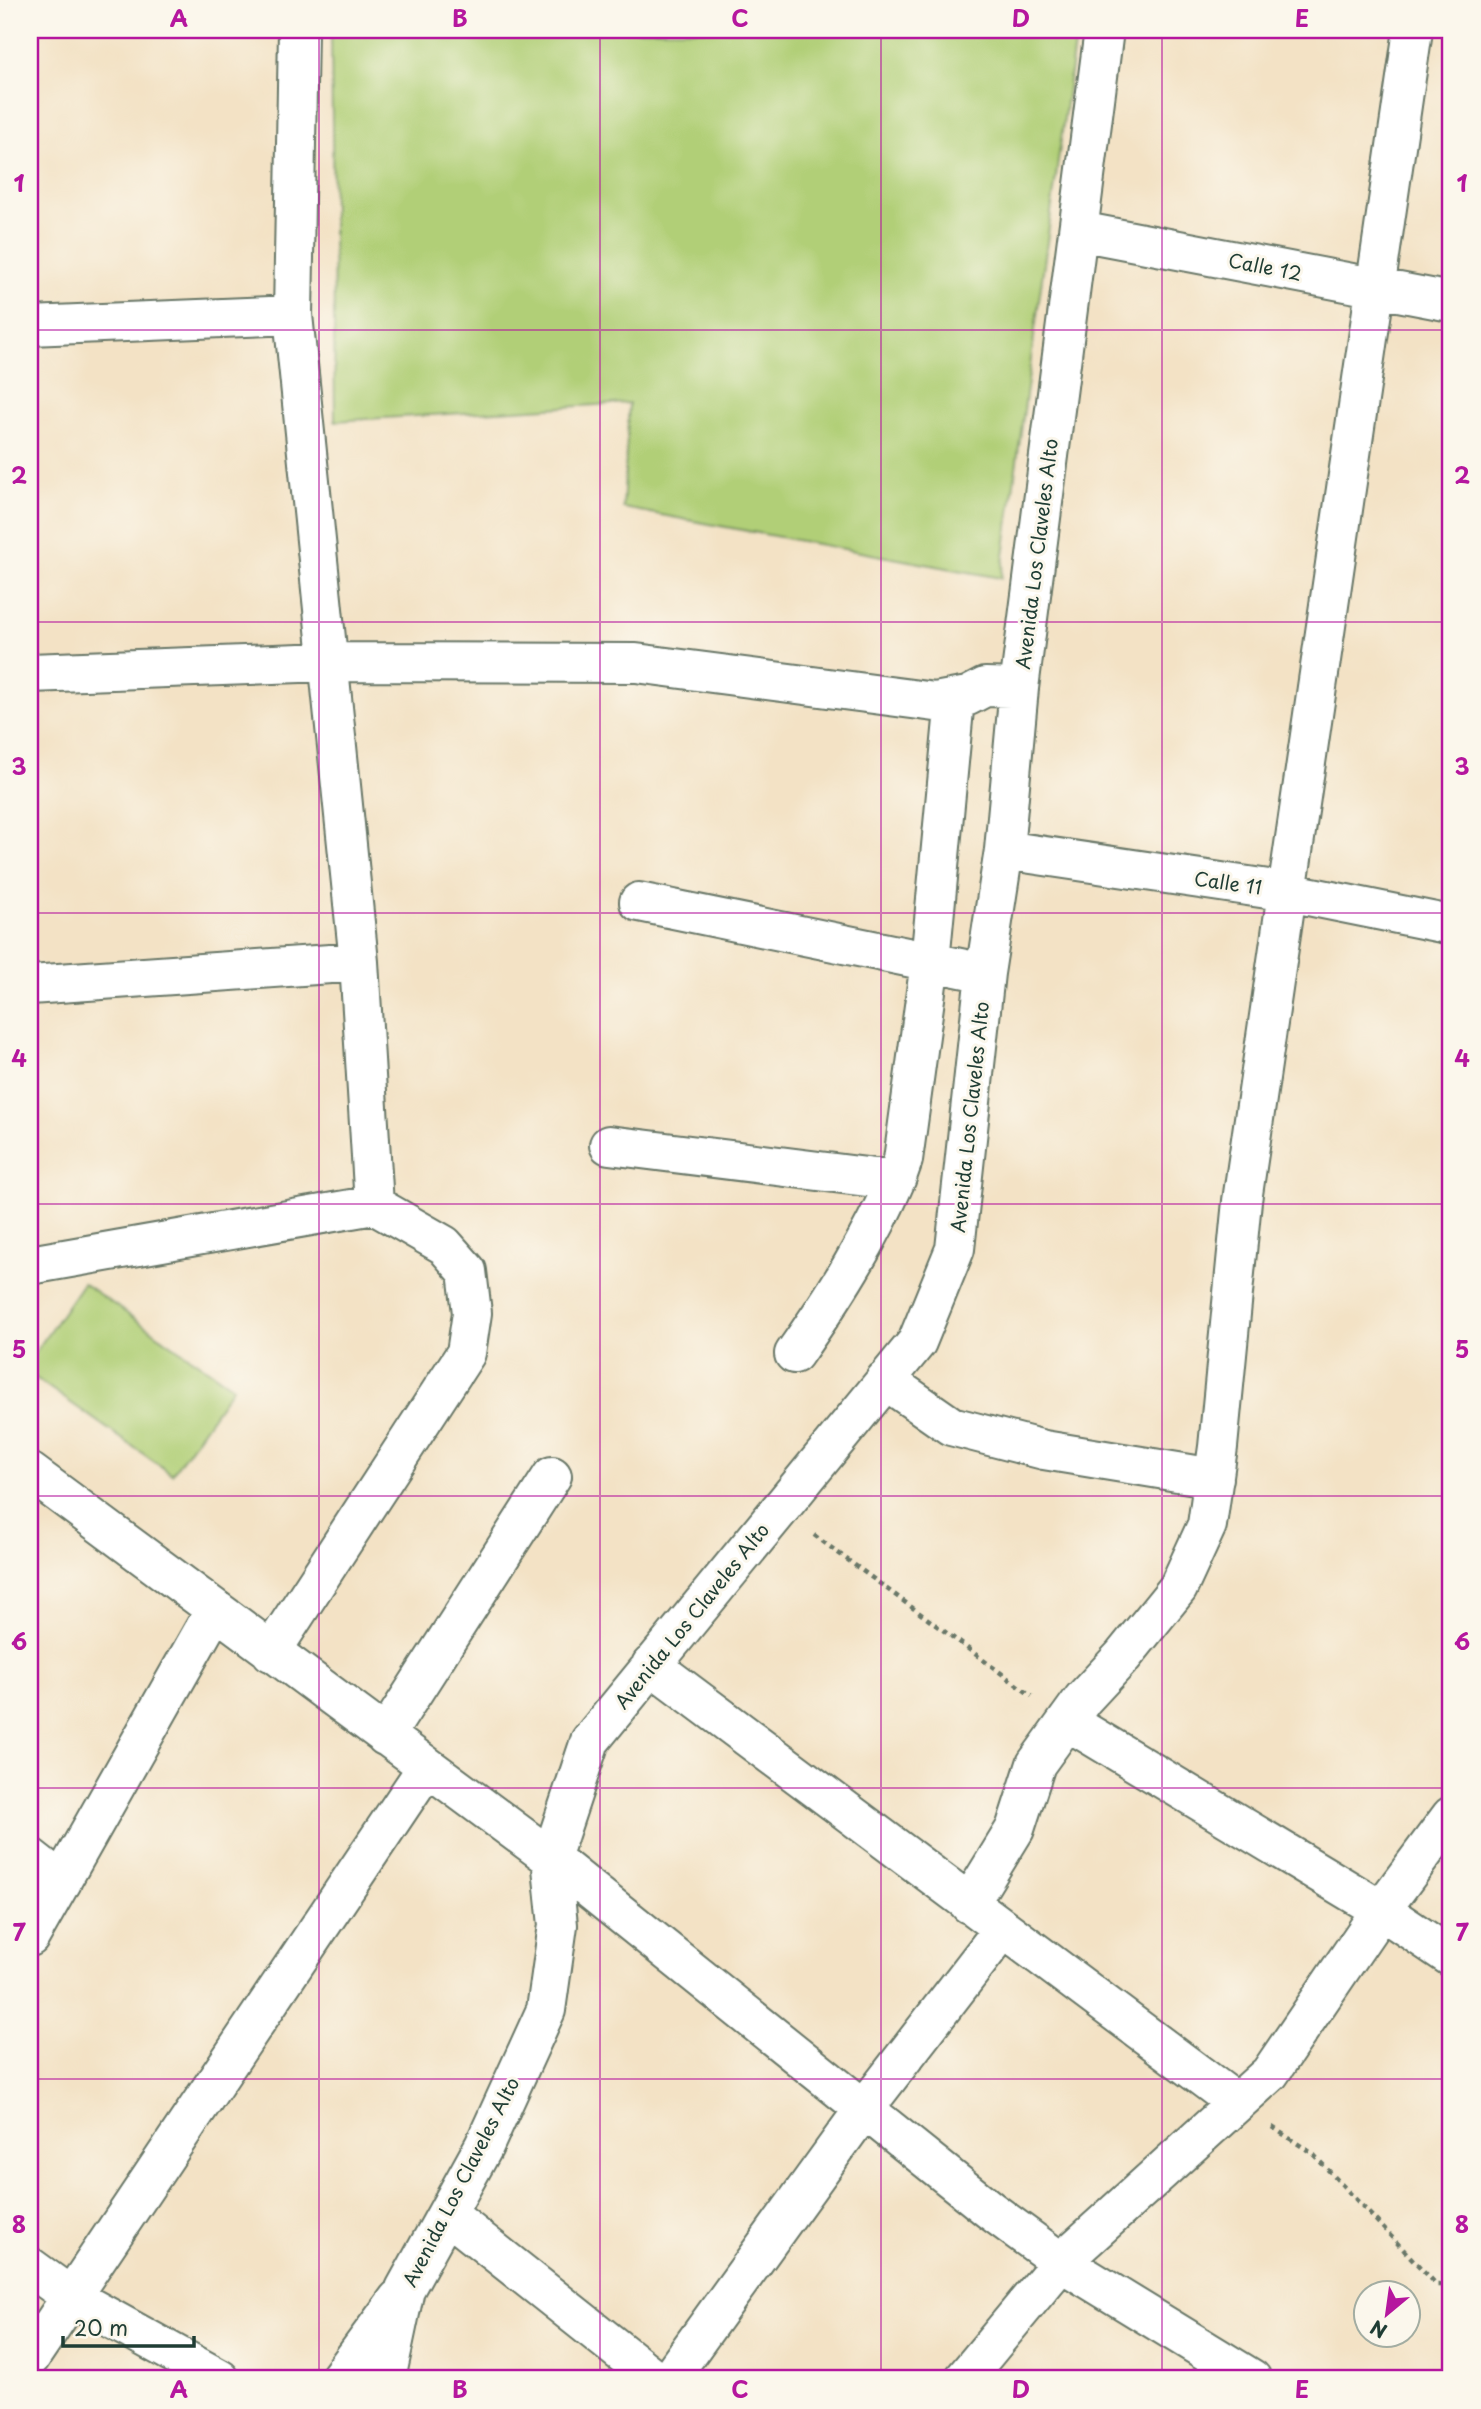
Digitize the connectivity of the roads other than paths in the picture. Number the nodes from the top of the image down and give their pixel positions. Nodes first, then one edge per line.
1 (298, 30) edge
2 (1104, 30) edge
3 (1413, 30) edge
4 (1079, 231) junction
5 (1376, 288) junction
6 (1451, 302) edge
7 (293, 315) junction
8 (30, 326) edge
9 (328, 662) junction
10 (30, 673) edge
11 (1019, 688) junction
12 (955, 699) junction
13 (1004, 849) junction
14 (1288, 892) junction
15 (639, 902) dead end
16 (1451, 925) edge
17 (359, 962) junction
18 (930, 962) junction
19 (985, 973) junction
20 (30, 985) edge
21 (921, 1026) junction
22 (980, 1032) junction
23 (609, 1145) dead end
24 (897, 1177) junction
25 (374, 1205) junction
26 (30, 1265) edge
27 (794, 1354) dead end
28 (885, 1380) junction
29 (30, 1472) edge
30 (552, 1476) dead end
31 (1214, 1478) junction
32 (215, 1610) junction
33 (271, 1652) junction
34 (652, 1665) junction
35 (1067, 1721) junction
36 (385, 1735) junction
37 (427, 1767) junction
38 (1451, 1816) edge
39 (30, 1857) edge
40 (551, 1858) junction
41 (62, 1882) junction
42 (969, 1904) junction
43 (1381, 1910) junction
44 (1003, 1929) junction
45 (30, 1937) edge
46 (1451, 1957) edge
47 (1237, 2103) junction
48 (864, 2109) junction
49 (447, 2214) junction
50 (1061, 2262) junction
51 (30, 2267) edge
52 (405, 2290) junction
53 (70, 2296) junction
54 (30, 2358) edge
55 (220, 2379) edge
56 (339, 2379) edge
57 (386, 2379) edge
58 (655, 2379) edge
59 (669, 2379) edge
60 (964, 2379) edge
61 (1252, 2379) edge

1 - 7 street
2 - 4 street, Avenida Los Claveles Alto
3 - 5 street
4 - 5 street, Calle 12
4 - 11 street, Avenida Los Claveles Alto
5 - 6 street, Calle 12
5 - 14 street
7 - 8 street
7 - 9 street
9 - 10 street
9 - 12 street
9 - 17 street
11 - 12 street
11 - 13 street, Avenida Los Claveles Alto
12 - 18 street
13 - 14 street, Calle 11
13 - 19 street, Avenida Los Claveles Alto
14 - 16 street, Calle 11
14 - 31 street
15 - 18 street
17 - 20 street
17 - 25 street
18 - 19 street
18 - 21 street
19 - 22 street, Avenida Los Claveles Alto
21 - 22 street
21 - 24 street
22 - 28 street, Avenida Los Claveles Alto
23 - 24 street
24 - 27 street
25 - 26 street
25 - 33 street
28 - 31 street
28 - 34 street, Avenida Los Claveles Alto
29 - 32 street
30 - 36 street
31 - 35 street
32 - 33 street
32 - 41 street
33 - 36 street
34 - 40 street, Avenida Los Claveles Alto
34 - 42 street
35 - 42 street
35 - 43 street
36 - 37 street
37 - 40 street
37 - 53 street
38 - 43 street
39 - 41 street
40 - 48 street
40 - 49 street, Avenida Los Claveles Alto
41 - 45 street
42 - 44 street
43 - 46 street
43 - 47 street
44 - 47 street
44 - 48 street
47 - 50 street
48 - 50 street
48 - 59 street
49 - 52 street, Avenida Los Claveles Alto
49 - 58 street
50 - 60 street
50 - 61 street
51 - 53 street
52 - 56 street
52 - 57 street, Avenida Los Claveles Alto
53 - 54 street
53 - 55 street

